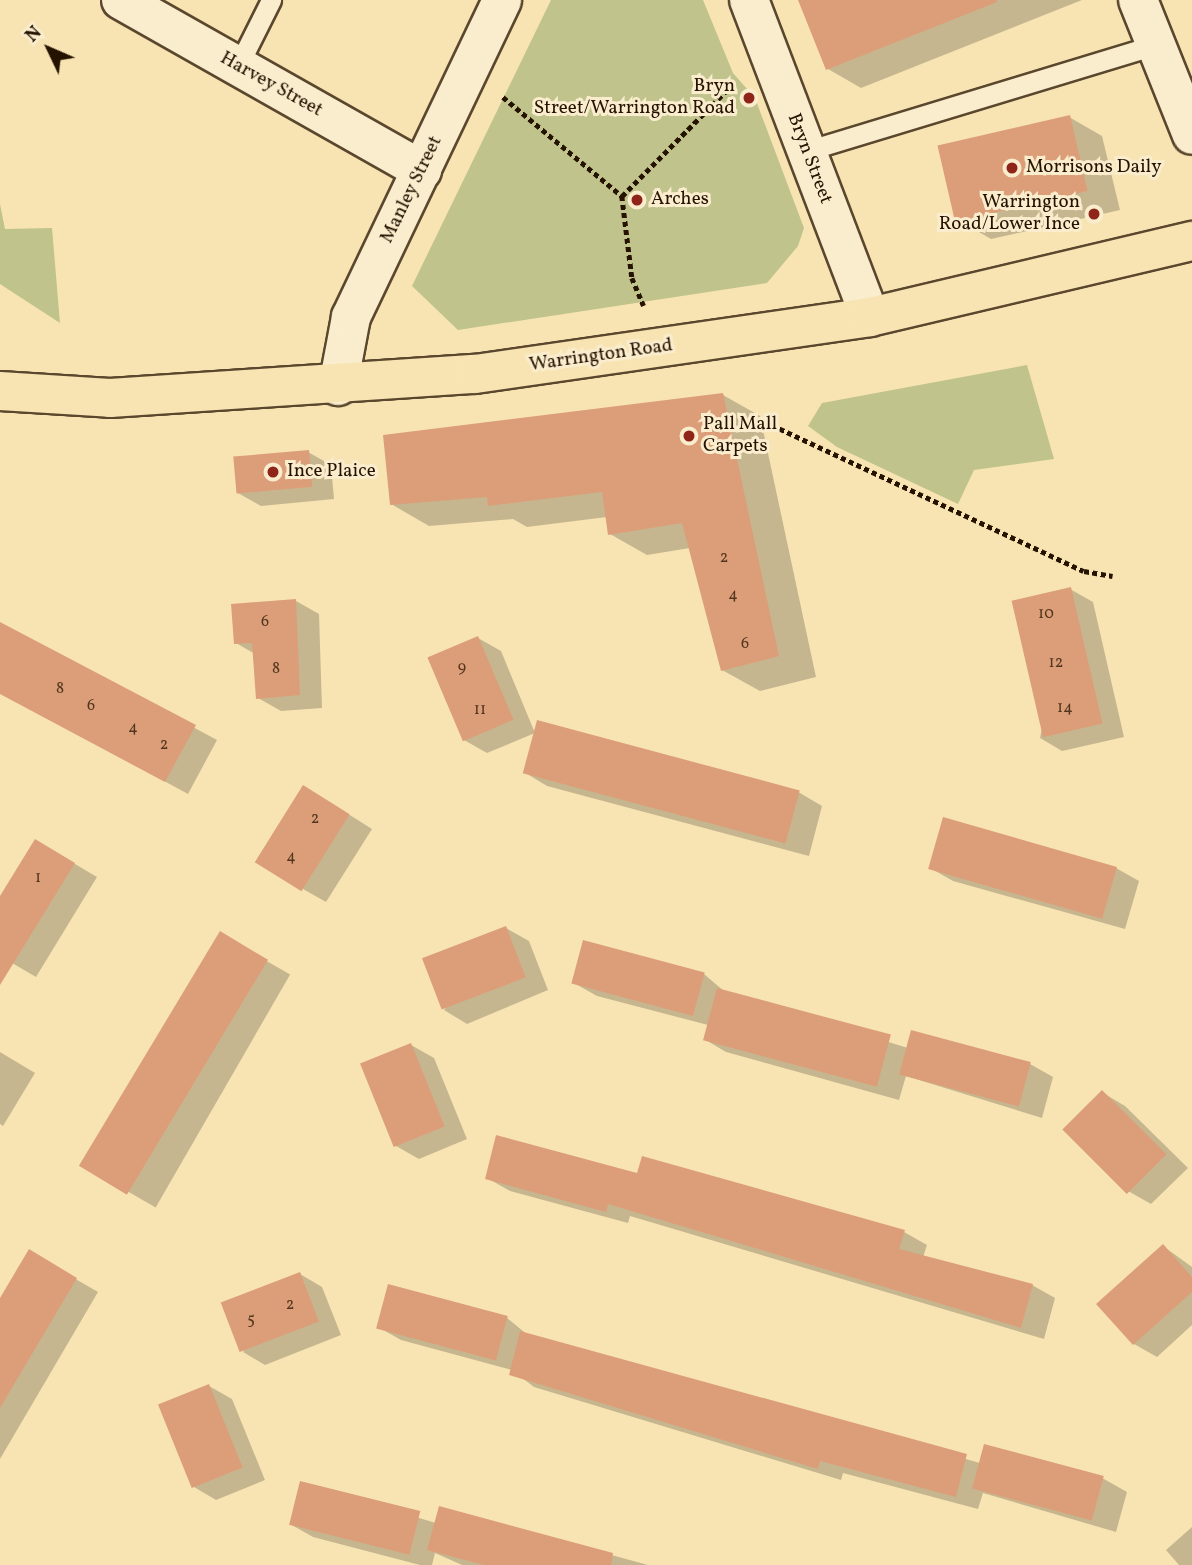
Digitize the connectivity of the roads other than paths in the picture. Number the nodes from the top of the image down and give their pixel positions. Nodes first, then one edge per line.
1 (121, 0) edge
2 (271, 0) edge
3 (502, 0) edge
4 (749, 0) edge
5 (1139, 1) edge
6 (1154, 45) junction
7 (238, 66) junction
8 (1192, 135) edge
9 (806, 151) junction
10 (422, 170) junction
11 (1192, 241) edge
12 (870, 317) junction
13 (338, 386) junction
14 (0, 391) edge

1 - 7 street, Harvey Street
2 - 7 lane
3 - 10 street, Manley Street
4 - 9 street, Bryn Street
5 - 6 street
6 - 8 street
6 - 9 lane
7 - 10 street, Harvey Street
9 - 12 street, Bryn Street
10 - 13 street, Manley Street
11 - 12 main road, Warrington Road
12 - 13 main road, Warrington Road
13 - 14 main road, Warrington Road

